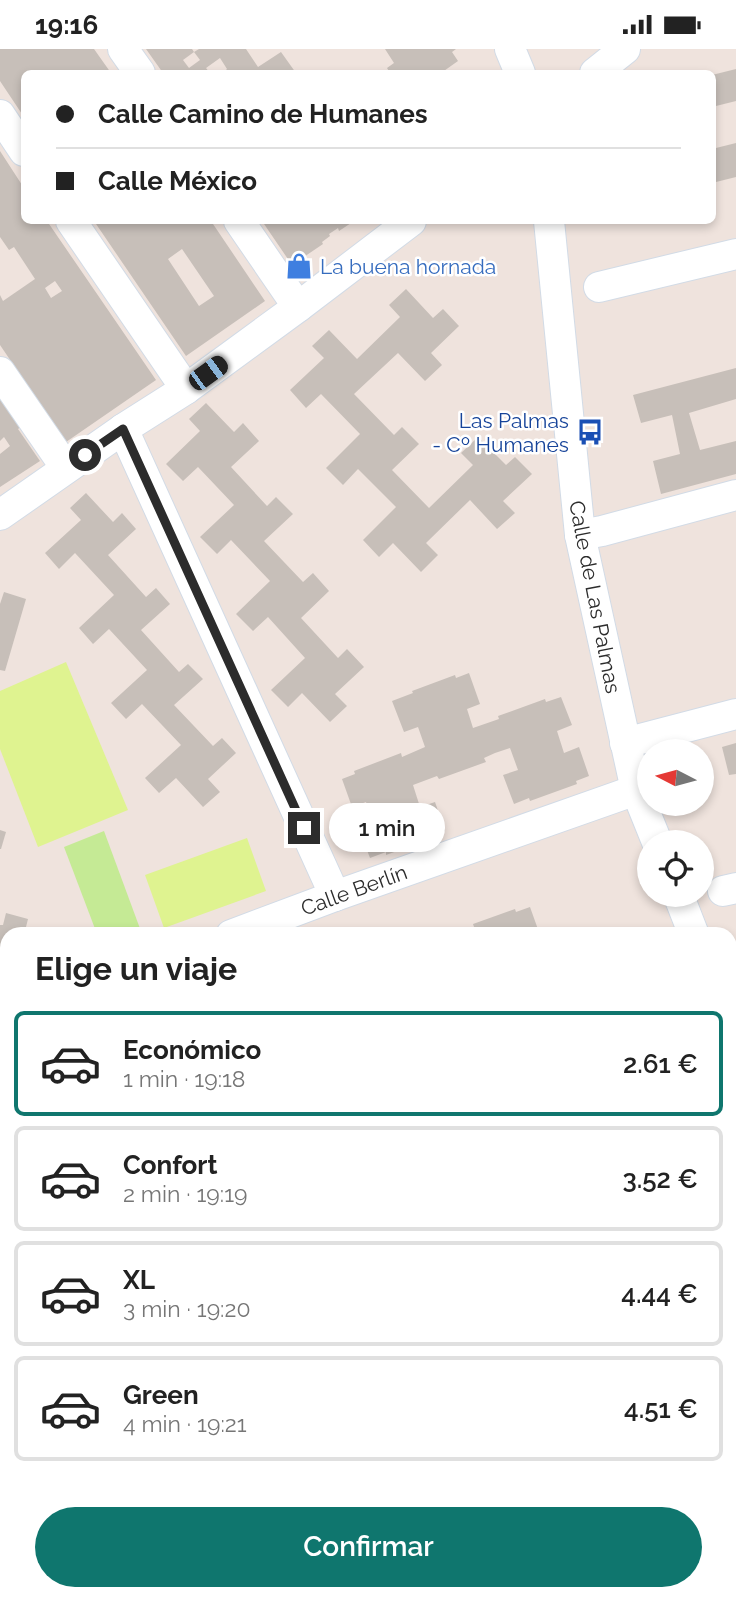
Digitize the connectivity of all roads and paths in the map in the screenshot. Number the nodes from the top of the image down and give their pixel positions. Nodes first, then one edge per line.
1 (123, 49) edge
2 (510, 49) edge
3 (625, 49) edge
4 (138, 70) edge
5 (519, 70) edge
6 (599, 70) edge
7 (0, 115) edge
8 (21, 147) edge
9 (73, 224) edge
10 (241, 224) edge
11 (407, 224) edge
12 (549, 224) edge
13 (736, 254) edge
14 (599, 287) dead end
15 (298, 307) junction
16 (0, 372) edge
17 (186, 389) junction
18 (123, 429) junction
19 (66, 468) junction
20 (736, 495) edge
21 (0, 515) edge
22 (580, 535) junction
23 (736, 714) edge
24 (625, 743) junction
25 (636, 790) junction
26 (652, 830) edge
27 (335, 896) junction
28 (683, 907) edge
29 (252, 927) edge
30 (691, 927) edge

1 - 4 street
2 - 5 street
3 - 6 street
7 - 8 street
9 - 17 street
10 - 15 street
11 - 15 street
12 - 22 street, Calle de Las Palmas
13 - 14 street
15 - 17 street
16 - 19 street
17 - 18 street
18 - 19 street
18 - 27 street
19 - 21 street
20 - 22 street
22 - 24 street, Calle de Las Palmas
23 - 24 street
24 - 25 street, Calle de Las Palmas
25 - 26 street, Calle de Las Palmas
25 - 27 street, Calle Berlín
27 - 29 street, Calle Berlín
28 - 30 street

